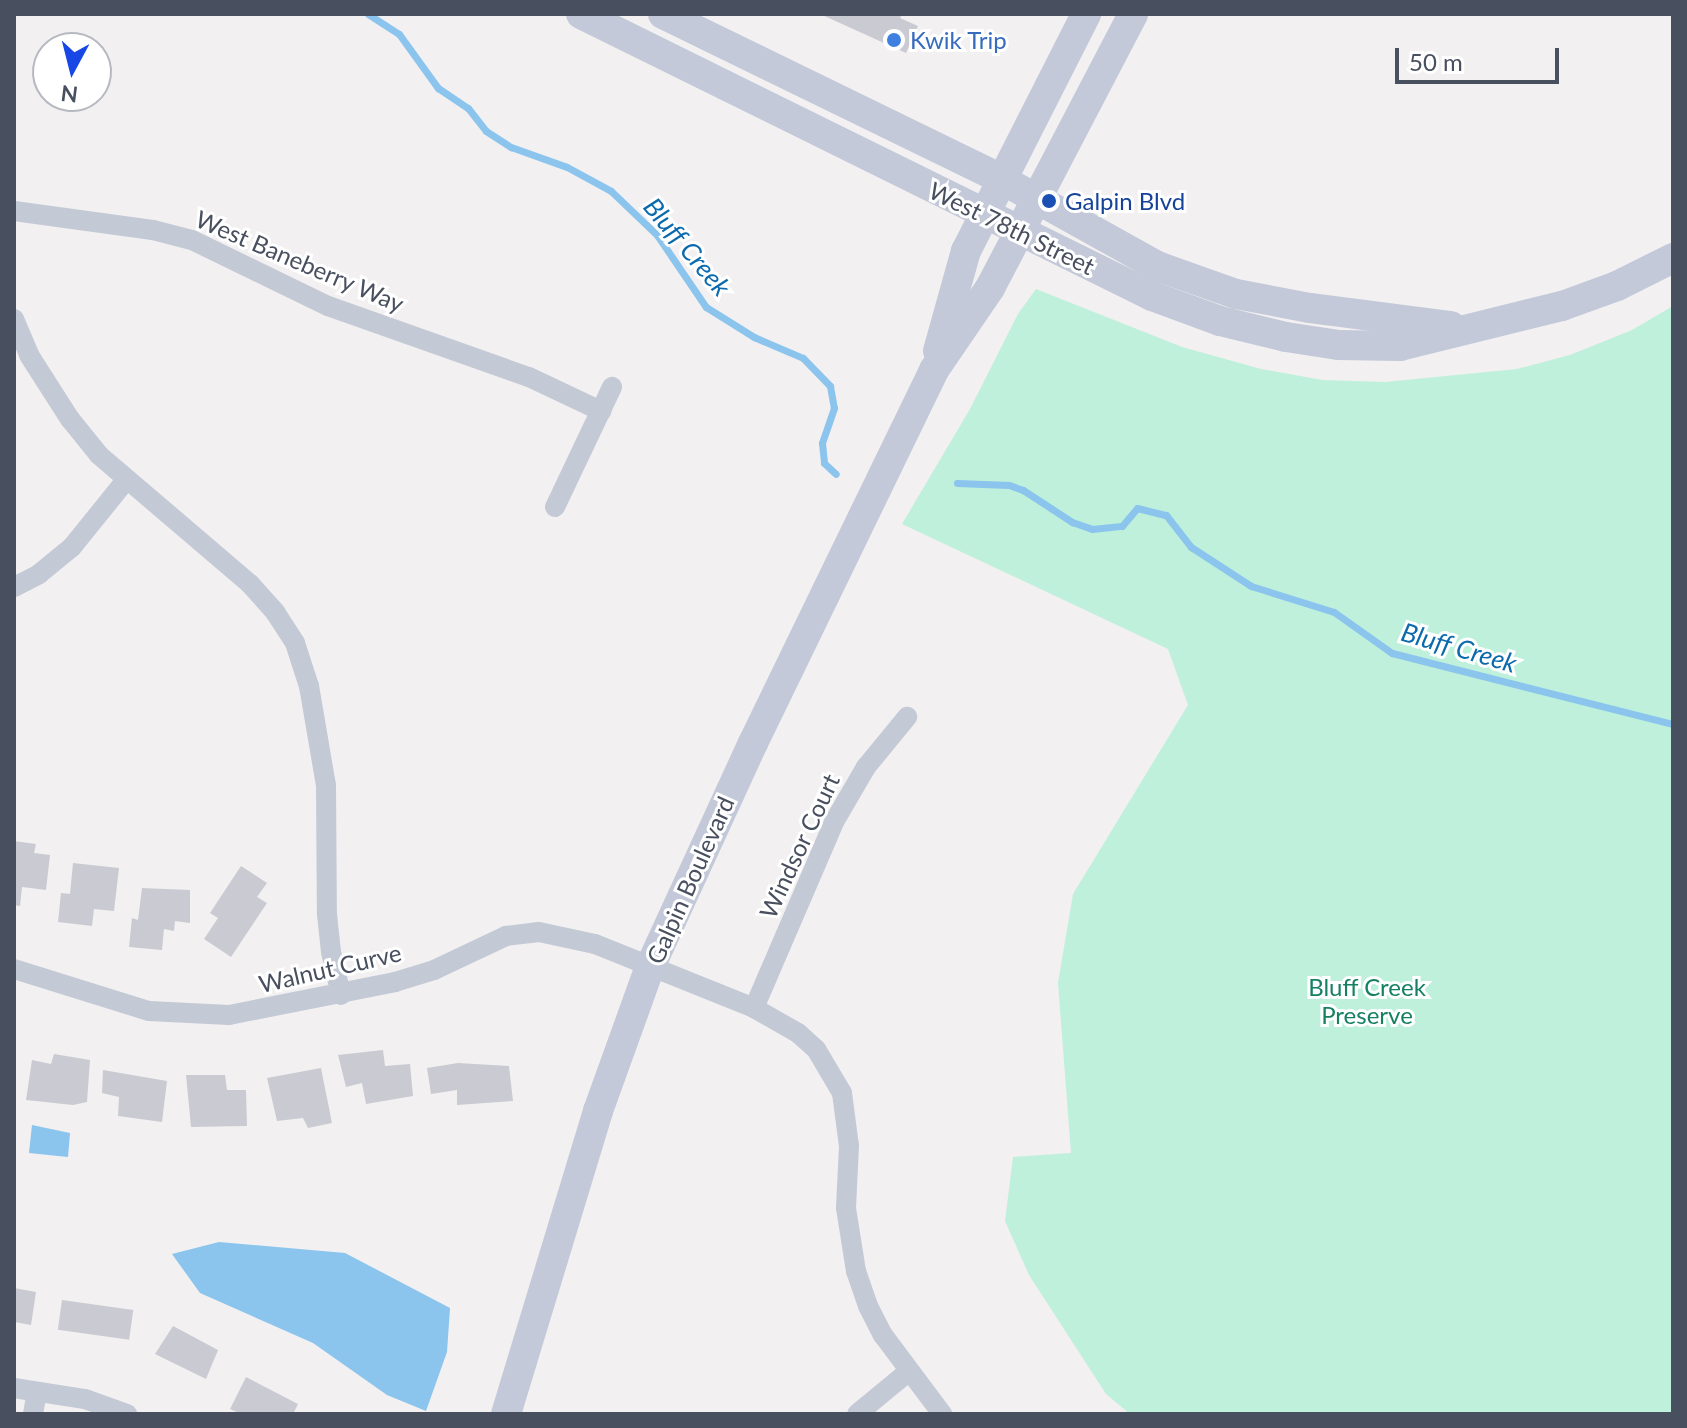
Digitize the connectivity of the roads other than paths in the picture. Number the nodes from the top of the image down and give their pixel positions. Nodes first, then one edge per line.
1 (581, 14) edge
2 (1086, 14) edge
3 (1133, 14) edge
4 (672, 16) edge
5 (1001, 179) junction
6 (1039, 199) junction
7 (14, 211) edge
8 (983, 214) junction
9 (1020, 232) junction
10 (1673, 258) edge
11 (14, 319) edge
12 (1469, 328) junction
13 (934, 370) junction
14 (612, 387) dead end
15 (601, 411) junction
16 (126, 480) junction
17 (555, 507) dead end
18 (14, 587) edge
19 (907, 717) dead end
20 (14, 969) edge
21 (649, 969) junction
22 (341, 995) junction
23 (754, 1008) junction
24 (908, 1372) junction
25 (14, 1388) edge
26 (37, 1392) junction
27 (33, 1414) edge
28 (127, 1414) edge
29 (506, 1414) edge
30 (857, 1414) edge
31 (942, 1414) edge

1 - 8 street, West 78th Street
2 - 5 street, Galpin Boulevard
3 - 6 street, Galpin Boulevard
4 - 5 street, West 78th Street
5 - 6 street, West 78th Street
5 - 8 street, Galpin Boulevard
6 - 9 street, Galpin Boulevard
6 - 12 street, West 78th Street
7 - 15 street, West Baneberry Way
8 - 9 street, West 78th Street
8 - 13 street, Galpin Boulevard
9 - 12 street, West 78th Street
9 - 13 street, Galpin Boulevard
10 - 12 street, West 78th Street
11 - 16 street
13 - 21 street, Galpin Boulevard
14 - 15 street
15 - 17 street
16 - 18 street
16 - 22 street
19 - 23 street, Windsor Court
20 - 22 street, Walnut Curve
21 - 22 street, Walnut Curve
21 - 23 street, Walnut Curve
21 - 29 street, Galpin Boulevard
23 - 24 street, Walnut Curve
24 - 30 street
24 - 31 street, Walnut Curve
25 - 26 street
26 - 27 street
26 - 28 street

